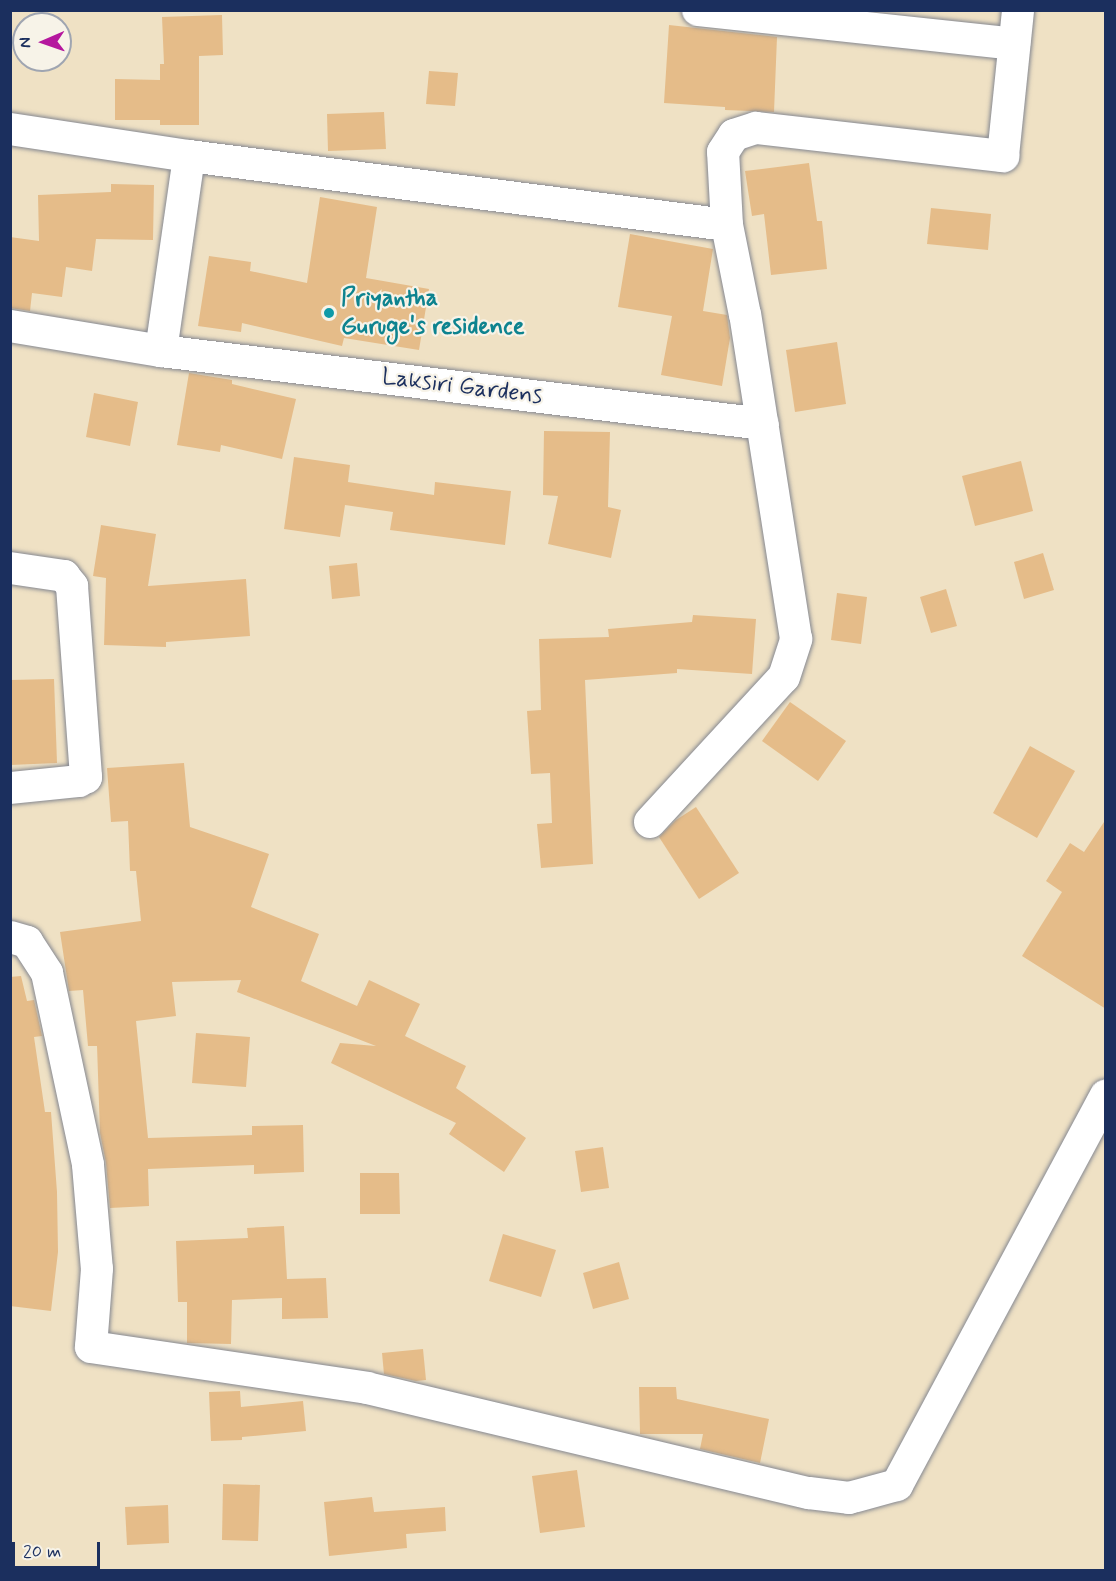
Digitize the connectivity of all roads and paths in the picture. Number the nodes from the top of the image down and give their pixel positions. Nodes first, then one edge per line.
1 (698, 10) edge
2 (1018, 10) edge
3 (1014, 44) junction
4 (10, 129) edge
5 (189, 156) junction
6 (727, 225) junction
7 (10, 326) edge
8 (161, 351) junction
9 (763, 424) junction
10 (10, 568) edge
11 (10, 788) edge
12 (650, 822) dead end
13 (10, 937) edge
14 (1106, 1096) edge

1 - 3 street
2 - 3 street
3 - 6 street
4 - 5 street
5 - 6 street
5 - 8 street
6 - 9 street
7 - 8 street, Laksiri Gardens
8 - 9 street, Laksiri Gardens
9 - 12 street
10 - 11 street
13 - 14 street

